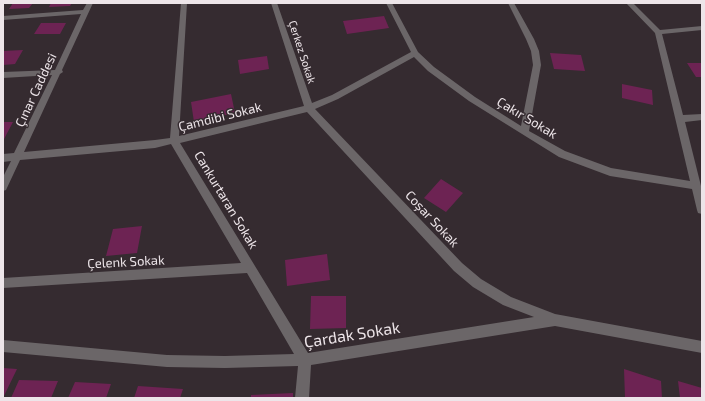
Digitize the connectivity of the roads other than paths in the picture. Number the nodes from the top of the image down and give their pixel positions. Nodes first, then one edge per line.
1 (90, 3) edge
2 (184, 3) edge
3 (274, 3) edge
4 (389, 3) edge
5 (511, 3) edge
6 (629, 3) edge
7 (86, 12) junction
8 (3, 18) edge
9 (702, 28) edge
10 (658, 32) junction
11 (415, 53) junction
12 (59, 72) junction
13 (3, 75) edge
14 (309, 108) junction
15 (702, 117) edge
16 (679, 119) junction
17 (524, 132) junction
18 (174, 141) junction
19 (18, 157) junction
20 (3, 158) edge
21 (696, 186) junction
22 (3, 187) edge
23 (702, 210) edge
24 (250, 268) junction
25 (3, 283) edge
26 (555, 320) junction
27 (3, 346) edge
28 (702, 347) edge
29 (305, 360) junction
30 (302, 398) edge

1 - 7 street, Çınar Caddesi
2 - 18 street
3 - 14 street, Çerkez Sokak
4 - 11 street, Çakır Sokak
5 - 17 street
6 - 10 street
7 - 8 street
7 - 12 street, Çınar Caddesi
9 - 10 street
10 - 16 street
11 - 14 street, Çamdibi Sokak
11 - 17 street, Çakır Sokak
12 - 13 street
12 - 19 street, Çınar Caddesi
14 - 18 street, Çamdibi Sokak
14 - 26 street, Coşar Sokak
15 - 16 street
16 - 21 street
17 - 21 street, Çakır Sokak
18 - 19 street, Çamdibi Sokak
18 - 24 street, Cankurtaran Sokak
19 - 20 street, Çamdibi Sokak
19 - 22 street, Çınar Caddesi
21 - 23 street
24 - 25 street, Çelenk Sokak
24 - 29 street, Cankurtaran Sokak
26 - 28 street, Çardak Sokak
26 - 29 street, Çardak Sokak
27 - 29 street, Çardak Sokak
29 - 30 street

